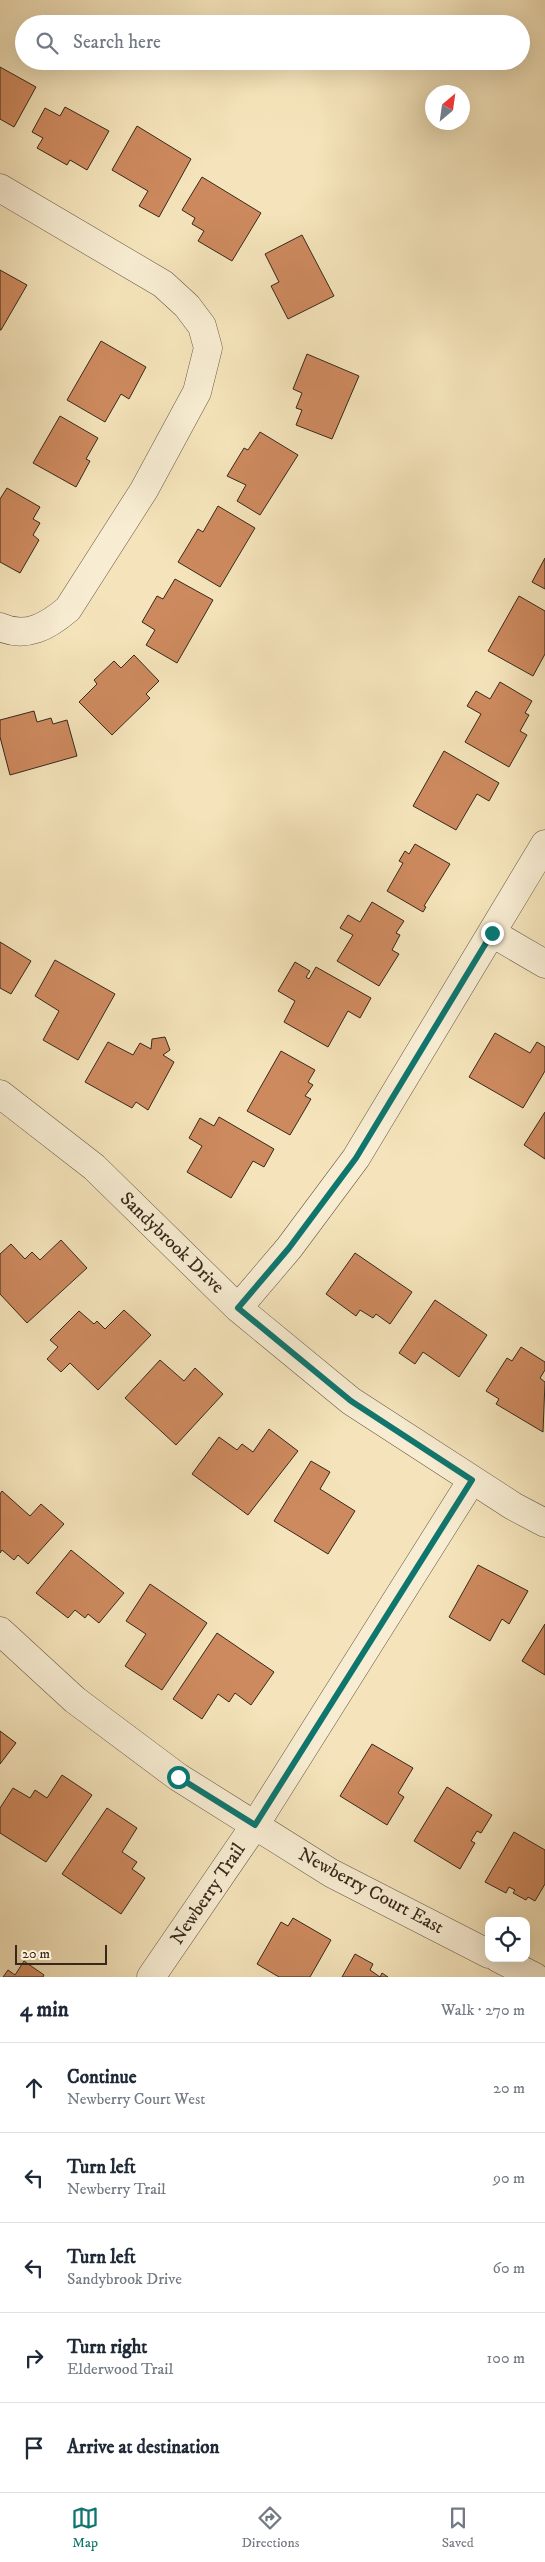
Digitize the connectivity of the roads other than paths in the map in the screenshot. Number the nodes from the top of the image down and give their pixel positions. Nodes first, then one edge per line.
1 (0, 188) edge
2 (0, 627) edge
3 (545, 844) edge
4 (492, 933) junction
5 (545, 964) edge
6 (0, 1094) edge
7 (238, 1308) junction
8 (472, 1480) junction
9 (545, 1523) edge
10 (0, 1631) edge
11 (255, 1825) junction
12 (485, 1952) edge
13 (506, 1962) edge
14 (151, 1977) edge
15 (535, 1977) edge

1 - 2 street
3 - 4 street
4 - 5 street
4 - 7 street
6 - 7 street, Sandybrook Drive
7 - 8 street, Sandybrook Drive
8 - 9 street, Sandybrook Drive
8 - 11 street, Newberry Trail
10 - 11 street, Newberry Court East
11 - 12 street, Newberry Court East
11 - 14 street, Newberry Trail
13 - 15 street

